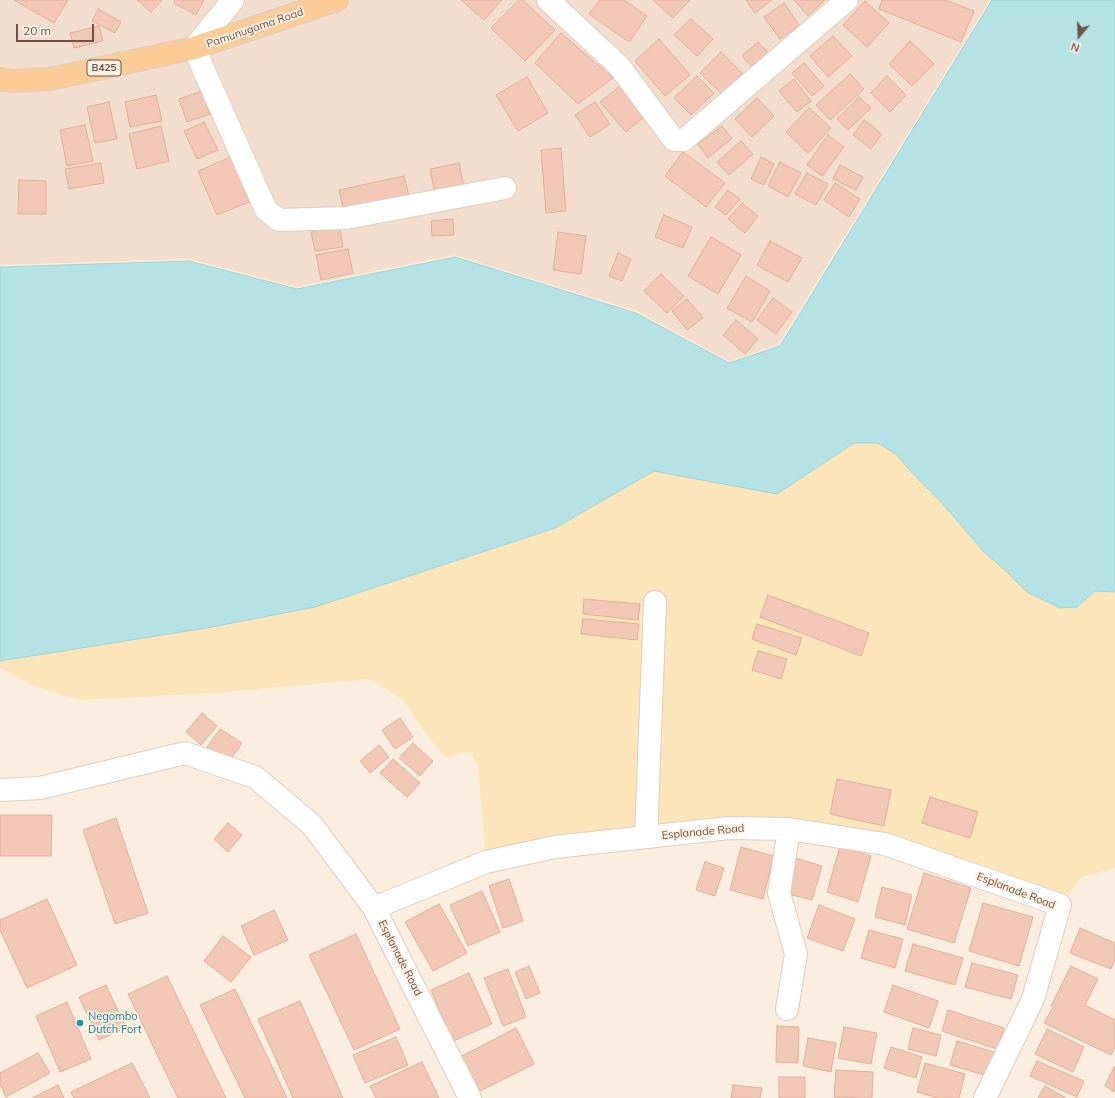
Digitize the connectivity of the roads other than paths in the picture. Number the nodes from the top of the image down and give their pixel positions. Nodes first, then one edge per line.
1 (233, 0) edge
2 (337, 0) edge
3 (548, 0) edge
4 (847, 0) edge
5 (194, 48) junction
6 (0, 79) edge
7 (505, 188) dead end
8 (655, 602) dead end
9 (0, 790) edge
10 (789, 829) junction
11 (646, 837) junction
12 (374, 908) junction
13 (787, 1009) dead end
14 (470, 1098) edge
15 (985, 1098) edge

1 - 5 street
2 - 5 main road, Pamunugama Road / B425
3 - 4 street
5 - 6 main road, B425
5 - 7 street
8 - 11 street
9 - 12 street
10 - 11 street, Esplanade Road
10 - 13 street
10 - 15 street, Esplanade Road
11 - 12 street, Esplanade Road
12 - 14 street, Esplanade Road

